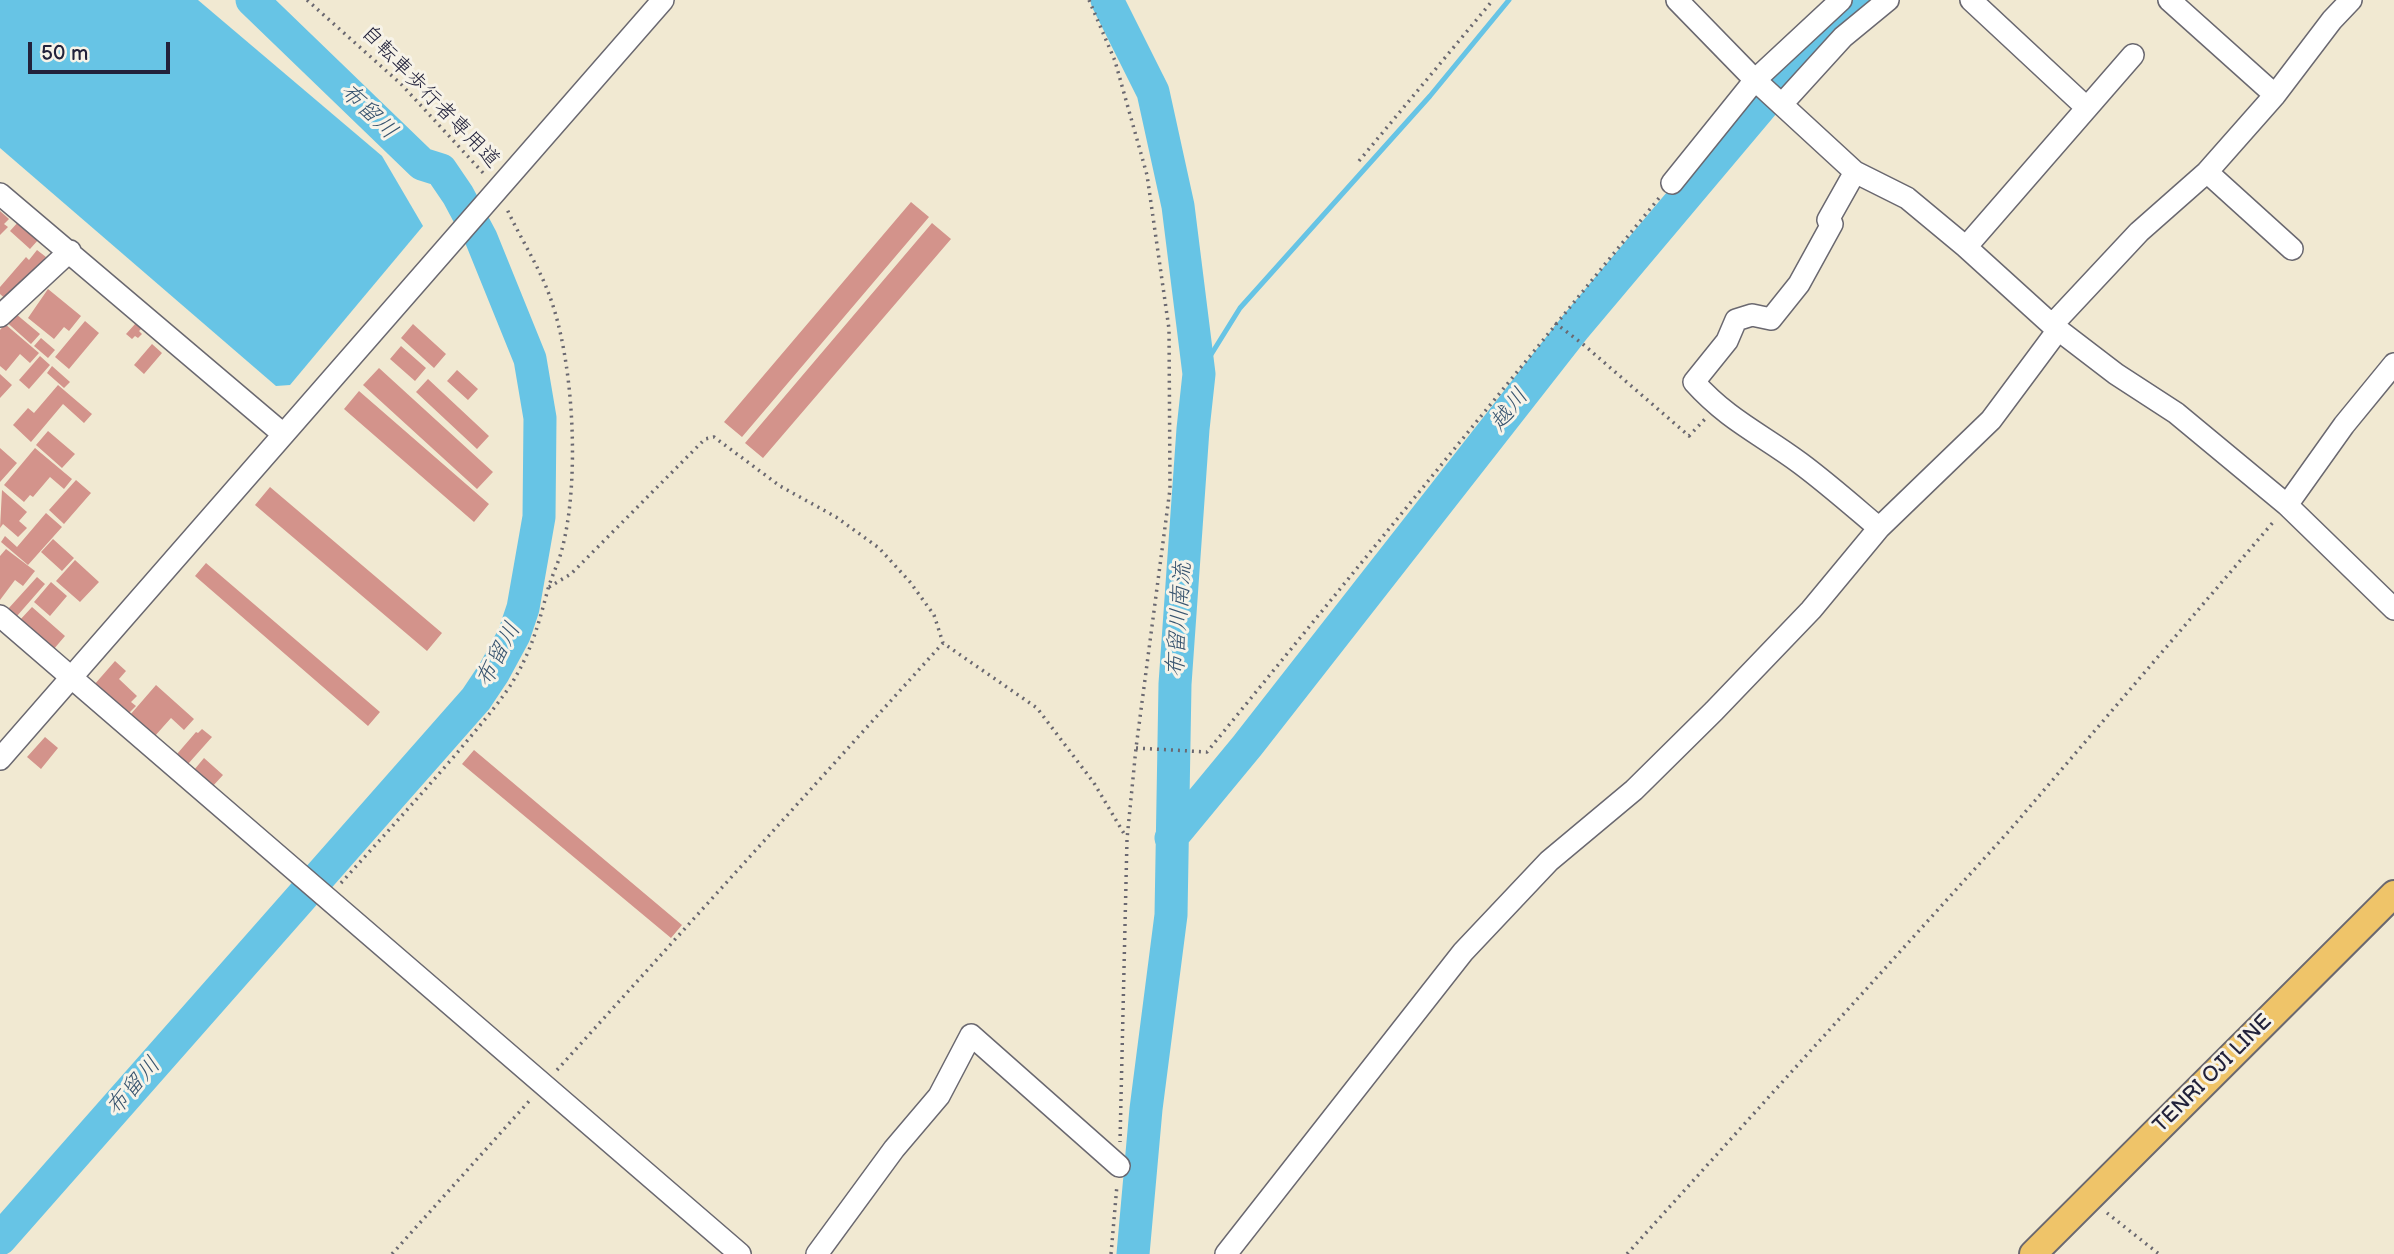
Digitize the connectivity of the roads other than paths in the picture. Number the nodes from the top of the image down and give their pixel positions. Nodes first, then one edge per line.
1 (663, 0) edge
2 (1677, 0) edge
3 (1841, 0) edge
4 (1888, 0) edge
5 (1971, 0) edge
6 (2169, 0) edge
7 (2351, 0) edge
8 (2133, 55) dead end
9 (1755, 80) junction
10 (2275, 95) junction
11 (1782, 104) junction
12 (2087, 108) junction
13 (1855, 172) junction
14 (2207, 172) junction
15 (1672, 183) road end
16 (0, 194) edge
17 (1966, 247) junction
18 (2292, 249) dead end
19 (69, 251) junction
20 (0, 316) edge
21 (2055, 327) junction
22 (2394, 364) edge
23 (283, 434) junction
24 (2287, 505) junction
25 (1880, 528) junction
26 (2394, 610) edge
27 (0, 616) edge
28 (71, 676) junction
29 (0, 759) edge
30 (2394, 894) edge
31 (1119, 1166) road end
32 (740, 1254) edge
33 (817, 1254) edge
34 (1226, 1254) edge
35 (2033, 1254) edge

1 - 23 street
2 - 9 street
3 - 9 street
4 - 11 street
5 - 12 street
6 - 10 street
7 - 10 street
8 - 12 street
9 - 11 street
9 - 15 street
10 - 14 street
11 - 13 street
12 - 17 street
13 - 17 street
13 - 25 street
14 - 18 street
14 - 21 street
16 - 19 street
17 - 21 street
19 - 20 street
19 - 23 street
21 - 24 street
21 - 25 street
22 - 24 street
23 - 28 street
24 - 26 street
25 - 34 street
27 - 28 street
28 - 29 street
28 - 32 street
30 - 35 main road, TENRI OJI LINE
31 - 33 street

